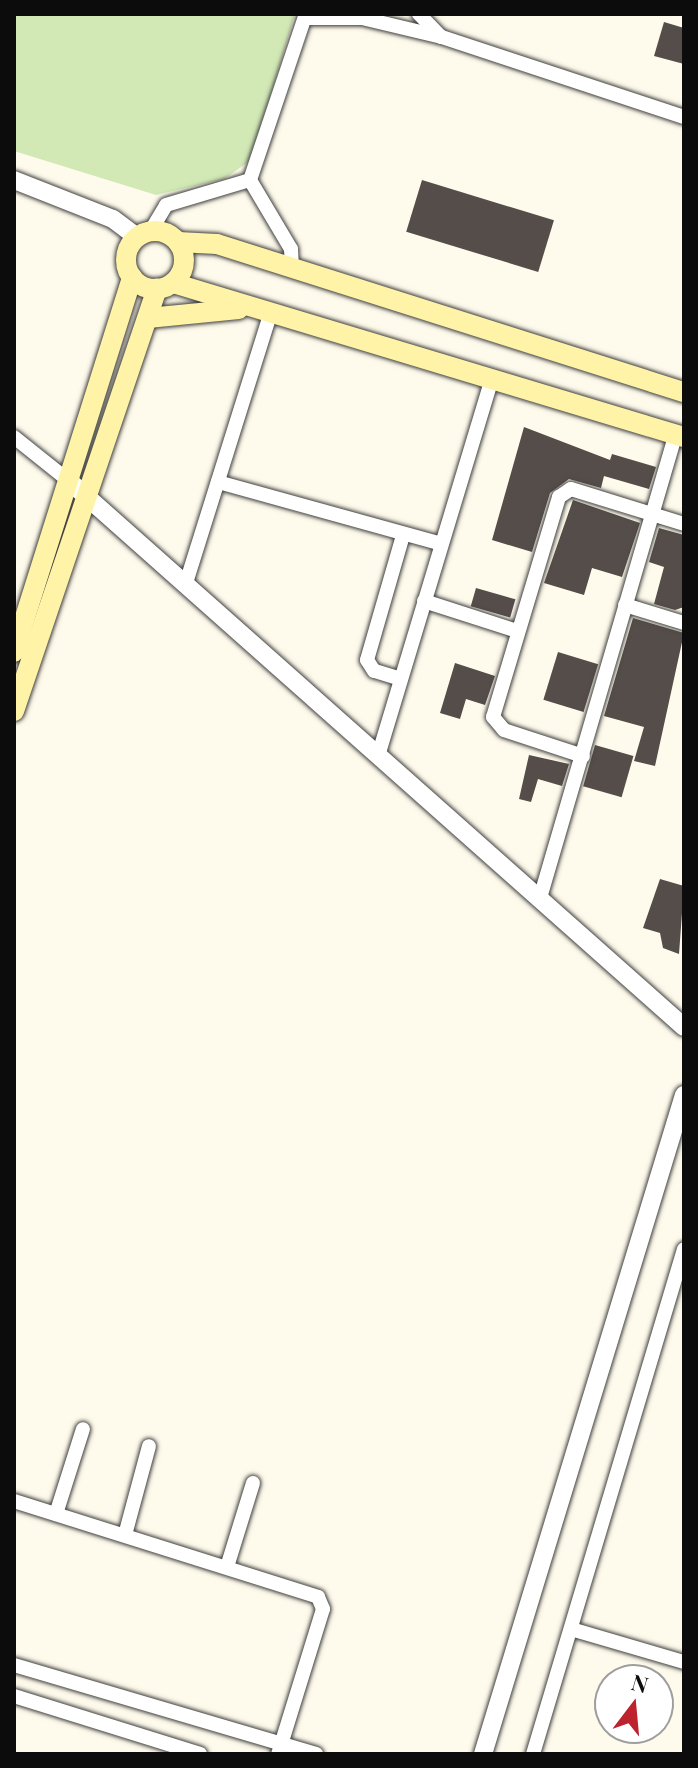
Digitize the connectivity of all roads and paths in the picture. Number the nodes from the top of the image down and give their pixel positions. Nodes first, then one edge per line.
1 (419, 14) edge
2 (306, 16) edge
3 (442, 37) junction
4 (684, 117) edge
5 (14, 180) edge
6 (250, 180) junction
7 (144, 234) junction
8 (178, 242) junction
9 (292, 268) junction
10 (132, 277) junction
11 (165, 286) junction
12 (265, 310) junction
13 (148, 318) junction
14 (492, 378) junction
15 (684, 392) edge
16 (680, 436) edge
17 (14, 437) edge
18 (69, 481) junction
19 (218, 482) junction
20 (91, 499) junction
21 (651, 514) junction
22 (684, 524) edge
23 (403, 535) junction
24 (441, 544) junction
25 (186, 583) junction
26 (424, 601) junction
27 (625, 605) junction
28 (684, 623) edge
29 (514, 630) junction
30 (14, 652) edge
31 (401, 679) junction
32 (14, 711) edge
33 (378, 756) junction
34 (583, 756) junction
35 (540, 898) junction
36 (684, 1027) edge
37 (684, 1095) edge
38 (684, 1249) edge
39 (83, 1429) dead end
40 (149, 1446) dead end
41 (253, 1483) dead end
42 (14, 1501) edge
43 (56, 1514) junction
44 (125, 1535) junction
45 (227, 1567) junction
46 (571, 1629) junction
47 (684, 1662) edge
48 (14, 1665) edge
49 (14, 1696) edge
50 (279, 1749) edge
51 (200, 1754) edge
52 (316, 1754) edge
53 (483, 1754) edge
54 (533, 1754) edge

1 - 3 street
2 - 3 street
2 - 6 street
3 - 4 street
5 - 7 street
6 - 7 street
6 - 9 street
7 - 8 main road
7 - 10 main road
8 - 9 main road
8 - 11 main road
9 - 15 main road
10 - 11 main road
10 - 18 main road
11 - 12 main road
11 - 13 main road
12 - 13 main road
12 - 14 main road
12 - 19 street
13 - 20 main road
14 - 16 main road
14 - 24 street
16 - 21 street
17 - 18 street
18 - 20 street
18 - 30 main road
19 - 23 street
19 - 25 street
20 - 25 street
20 - 32 main road
21 - 22 street
21 - 27 street
21 - 29 street
23 - 24 street
23 - 31 street
24 - 26 street
25 - 33 street
26 - 29 street
26 - 31 street
27 - 28 street
27 - 34 street
29 - 34 street
31 - 33 street
33 - 35 street
34 - 35 street
35 - 36 street
37 - 53 street
38 - 46 street
39 - 43 street
40 - 44 street
41 - 45 street
42 - 43 street
43 - 44 street
44 - 45 street
45 - 50 street
46 - 47 street
46 - 54 street
48 - 50 street
49 - 51 street
50 - 52 street

